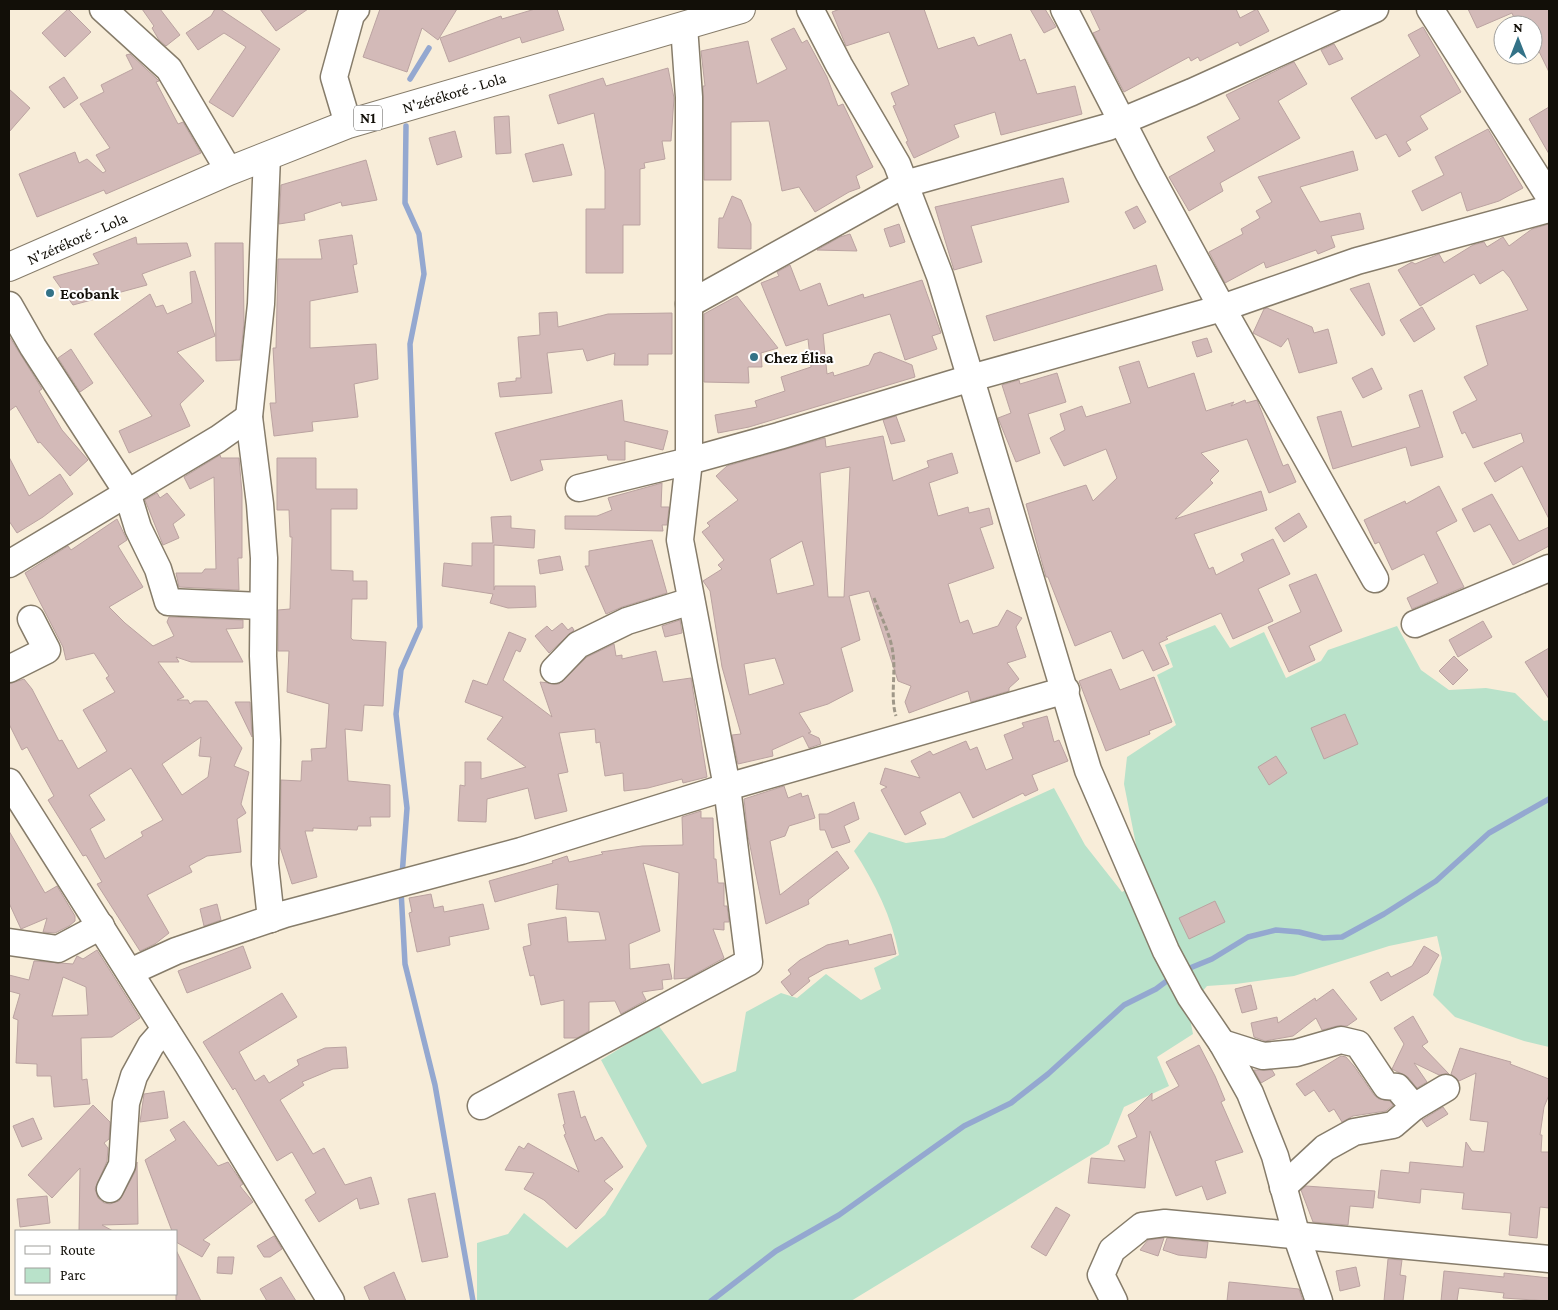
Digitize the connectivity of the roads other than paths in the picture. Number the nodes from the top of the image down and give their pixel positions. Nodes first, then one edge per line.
1 (103, 9) edge
2 (741, 9) edge
3 (810, 9) edge
4 (1064, 9) edge
5 (1375, 9) edge
6 (1430, 9) edge
7 (351, 11) edge
8 (684, 26) junction
9 (1123, 121) junction
10 (348, 124) junction
11 (267, 156) junction
12 (229, 171) junction
13 (905, 184) junction
14 (1549, 196) edge
15 (1549, 209) edge
16 (9, 268) edge
17 (689, 304) junction
18 (9, 305) edge
19 (1222, 308) junction
20 (970, 378) junction
21 (249, 417) junction
22 (689, 461) junction
23 (579, 488) dead end
24 (127, 492) junction
25 (9, 564) edge
26 (1549, 568) edge
27 (1374, 579) dead end
28 (691, 601) junction
29 (263, 606) junction
30 (30, 619) dead end
31 (1415, 624) dead end
32 (9, 669) edge
33 (554, 670) dead end
34 (1066, 690) junction
35 (9, 782) edge
36 (727, 786) junction
37 (271, 918) junction
38 (101, 926) junction
39 (9, 942) edge
40 (130, 972) junction
41 (165, 1029) junction
42 (1222, 1043) junction
43 (1446, 1088) dead end
44 (481, 1106) dead end
45 (1414, 1107) junction
46 (1283, 1187) junction
47 (110, 1189) dead end
48 (1297, 1237) junction
49 (1549, 1259) edge
50 (331, 1301) edge
51 (1114, 1301) edge
52 (1320, 1301) edge

1 - 12 street
2 - 8 highway, N'zérékoré - Lola / N1
3 - 13 street
4 - 9 street
5 - 9 street
6 - 14 street
7 - 10 street
8 - 10 highway, N'zérékoré - Lola / N1
8 - 17 street
9 - 13 street
9 - 19 street
10 - 11 highway, N'zérékoré - Lola / N1
11 - 12 highway, N'zérékoré - Lola / N1
11 - 21 street
12 - 16 highway, N'zérékoré - Lola / N1
13 - 17 street
13 - 20 street
15 - 19 street
17 - 22 street
18 - 24 street
19 - 20 street
19 - 27 street
20 - 22 street
20 - 34 street
21 - 24 street
21 - 29 street
22 - 23 street
22 - 28 street
24 - 25 street
24 - 29 street
26 - 31 street
28 - 33 street
28 - 36 street
29 - 37 street
30 - 32 street
34 - 36 street
34 - 42 street
35 - 38 street
36 - 37 street
36 - 44 street
37 - 40 street
38 - 39 street
38 - 40 street
40 - 41 street
41 - 47 street
41 - 50 street
42 - 45 street
42 - 46 street
43 - 45 street
45 - 46 street
46 - 48 street
48 - 49 street
48 - 51 street
48 - 52 street

